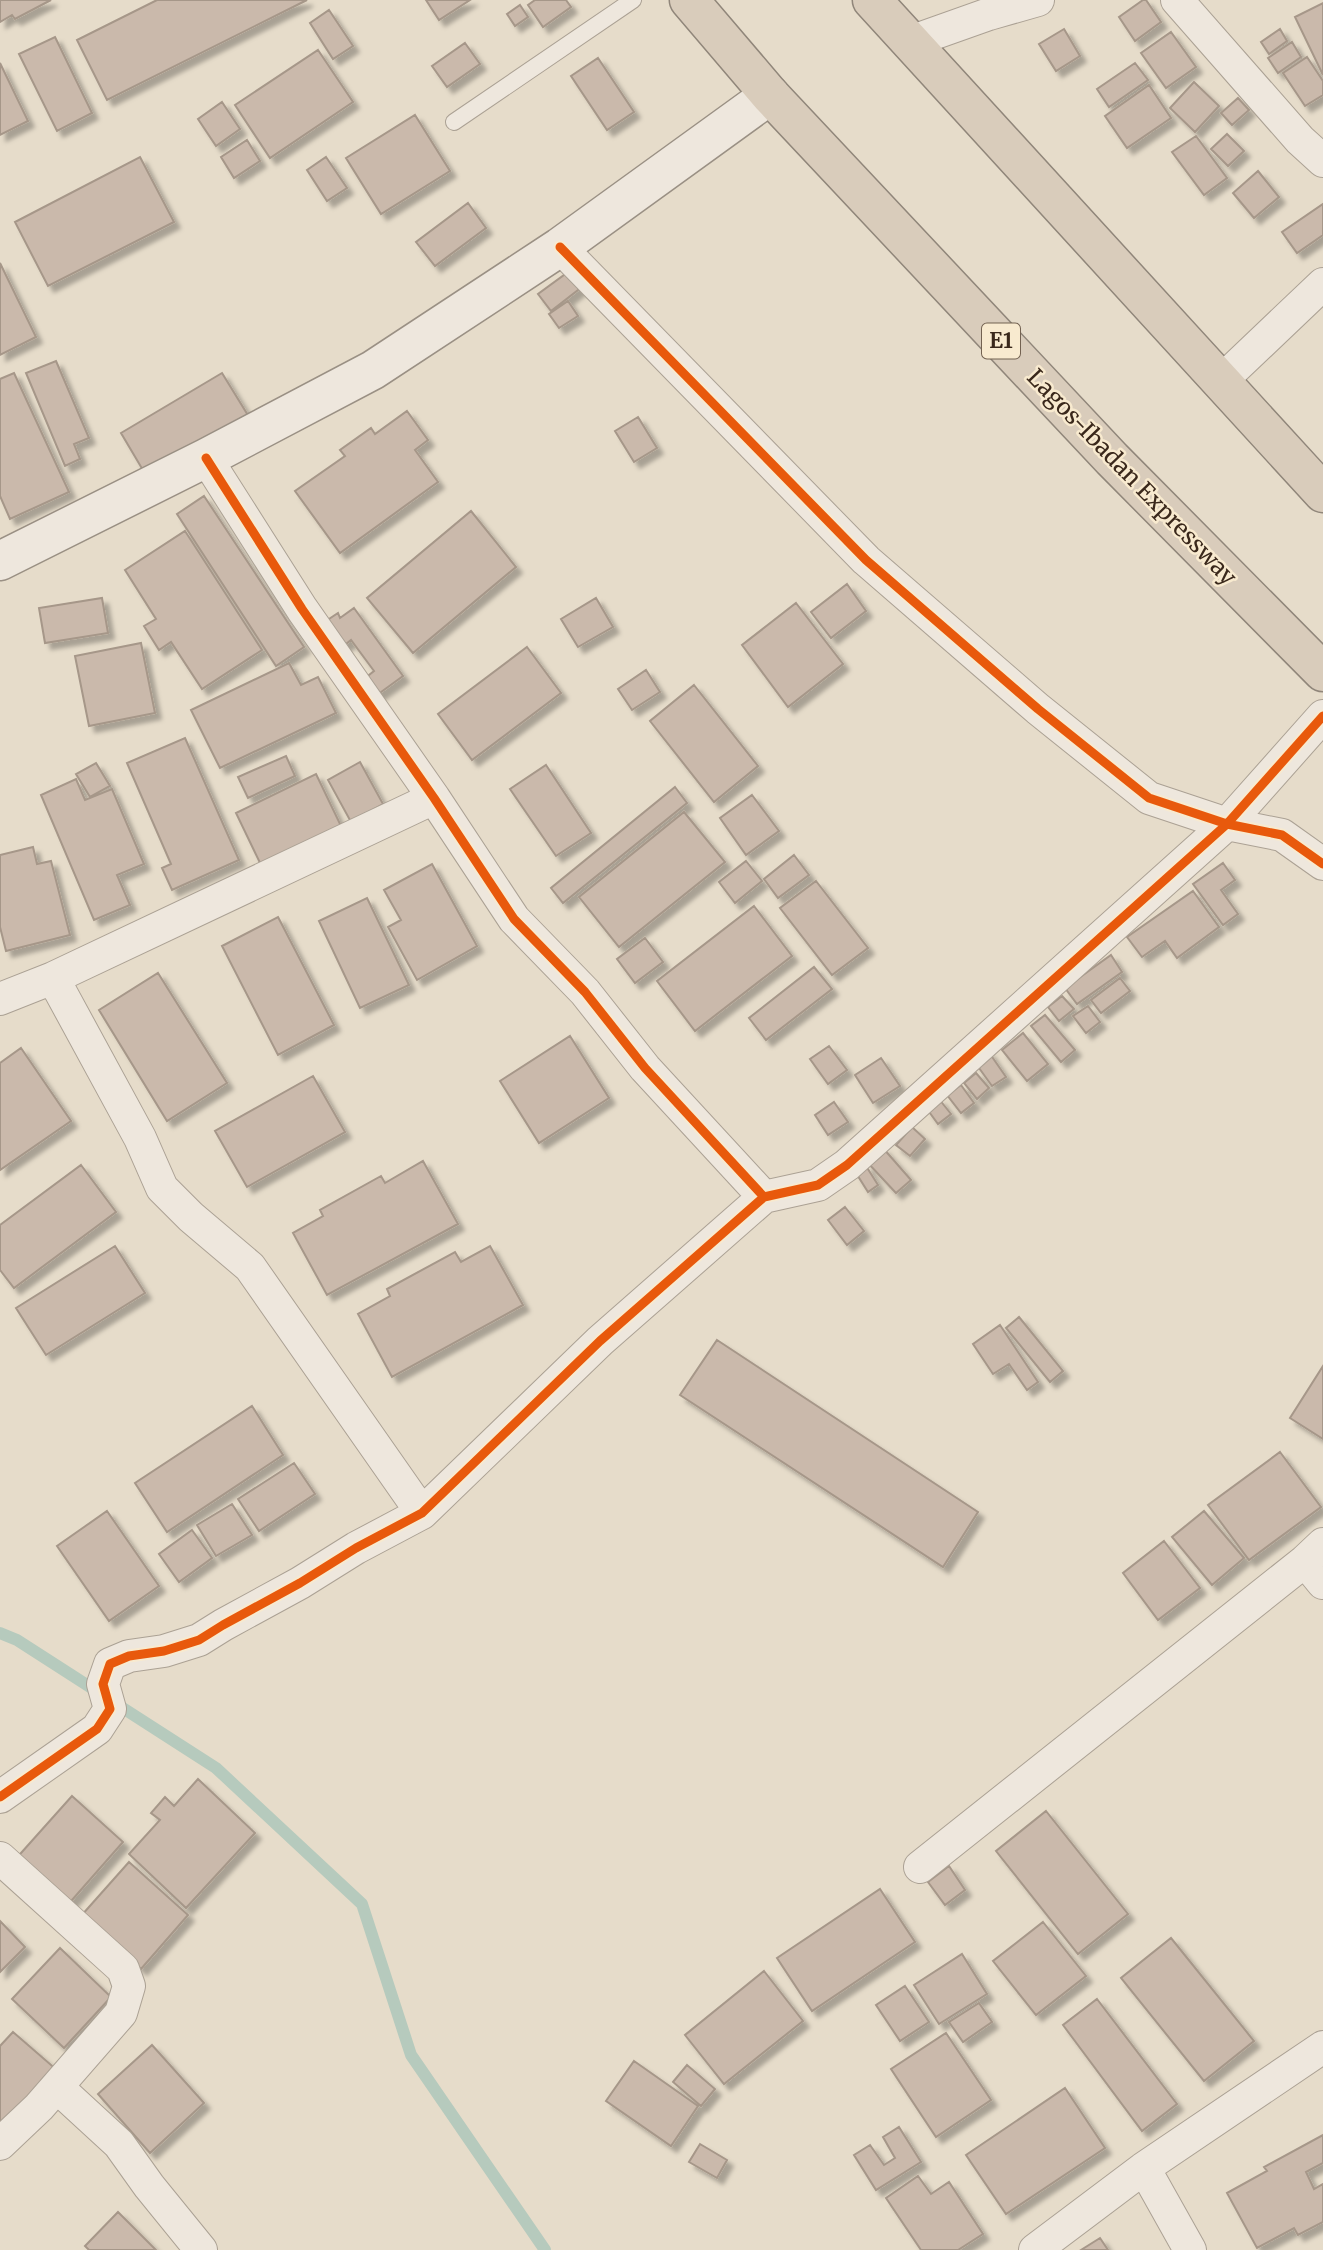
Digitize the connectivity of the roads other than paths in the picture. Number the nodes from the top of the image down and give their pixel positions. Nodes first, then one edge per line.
1 (634, 0) edge
2 (689, 0) edge
3 (872, 0) edge
4 (1038, 0) edge
5 (1177, 0) edge
6 (910, 42) junction
7 (770, 95) junction
8 (454, 122) dead end
9 (1323, 161) edge
10 (561, 247) junction
11 (1323, 284) edge
12 (1220, 382) junction
13 (206, 458) junction
14 (1323, 493) edge
15 (0, 561) edge
16 (1323, 672) edge
17 (1323, 716) edge
18 (434, 798) junction
19 (1227, 824) junction
20 (1323, 864) edge
21 (53, 978) junction
22 (0, 999) edge
23 (764, 1197) junction
24 (422, 1513) junction
25 (1317, 1563) edge
26 (0, 1797) edge
27 (0, 1858) edge
28 (920, 1867) dead end
29 (1323, 2048) edge
30 (57, 2087) junction
31 (0, 2144) edge
32 (1144, 2168) junction
33 (201, 2250) edge
34 (1035, 2250) edge
35 (1190, 2250) edge

1 - 8 lane
2 - 7 highway, Lagos-Ibadan Expressway / E1
3 - 6 highway
4 - 6 street
5 - 9 street
6 - 12 highway
7 - 10 street
7 - 16 highway, Lagos-Ibadan Expressway / E1
10 - 13 street
10 - 19 street
11 - 12 street
12 - 14 highway
13 - 15 street
13 - 18 street
17 - 19 street
18 - 21 street
18 - 23 street
19 - 20 street
19 - 23 street
21 - 22 street
21 - 24 street
23 - 24 street
24 - 26 street
25 - 28 street
27 - 30 street
29 - 32 street
30 - 31 street
30 - 33 street
32 - 34 street
32 - 35 street

